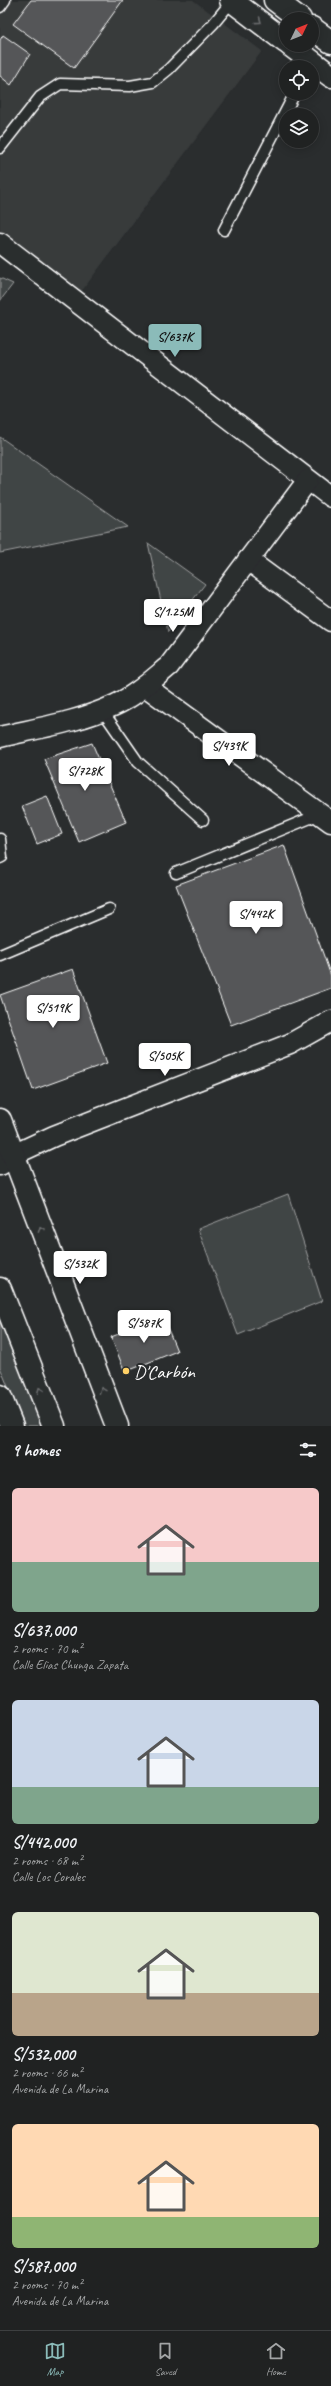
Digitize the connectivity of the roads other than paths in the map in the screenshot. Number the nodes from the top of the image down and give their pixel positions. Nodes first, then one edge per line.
1 (5, 0) edge
2 (232, 0) edge
3 (0, 7) edge
4 (319, 33) edge
5 (279, 37) edge
6 (331, 42) edge
7 (300, 56) edge
8 (331, 76) edge
9 (290, 100) edge
10 (0, 148) edge
11 (224, 230) dead end
12 (0, 243) edge
13 (308, 480) junction
14 (331, 497) edge
15 (248, 560) junction
16 (331, 621) edge
17 (146, 686) junction
18 (102, 710) junction
19 (0, 737) edge
20 (325, 818) edge
21 (203, 820) dead end
22 (0, 839) edge
23 (0, 858) edge
24 (176, 873) dead end
25 (109, 909) dead end
26 (0, 955) edge
27 (331, 1021) edge
28 (0, 1120) edge
29 (7, 1160) edge
30 (0, 1289) edge
31 (0, 1396) edge
32 (12, 1426) edge
33 (54, 1426) edge
34 (117, 1426) edge

1 - 3 lane
2 -> 5 main road
2 - 10 lane
4 - 6 main road
7 - 8 main road
9 - 11 lane
12 - 13 street
13 - 14 street
13 - 15 street
15 - 16 street
15 - 17 street
17 - 18 street
17 - 20 street
18 - 19 street
18 - 21 lane
20 - 24 lane
22 - 23 lane
25 - 26 lane
27 - 29 street
28 - 29 main road
34 -> 29 main road
33 -> 30 main road
31 - 32 main road

